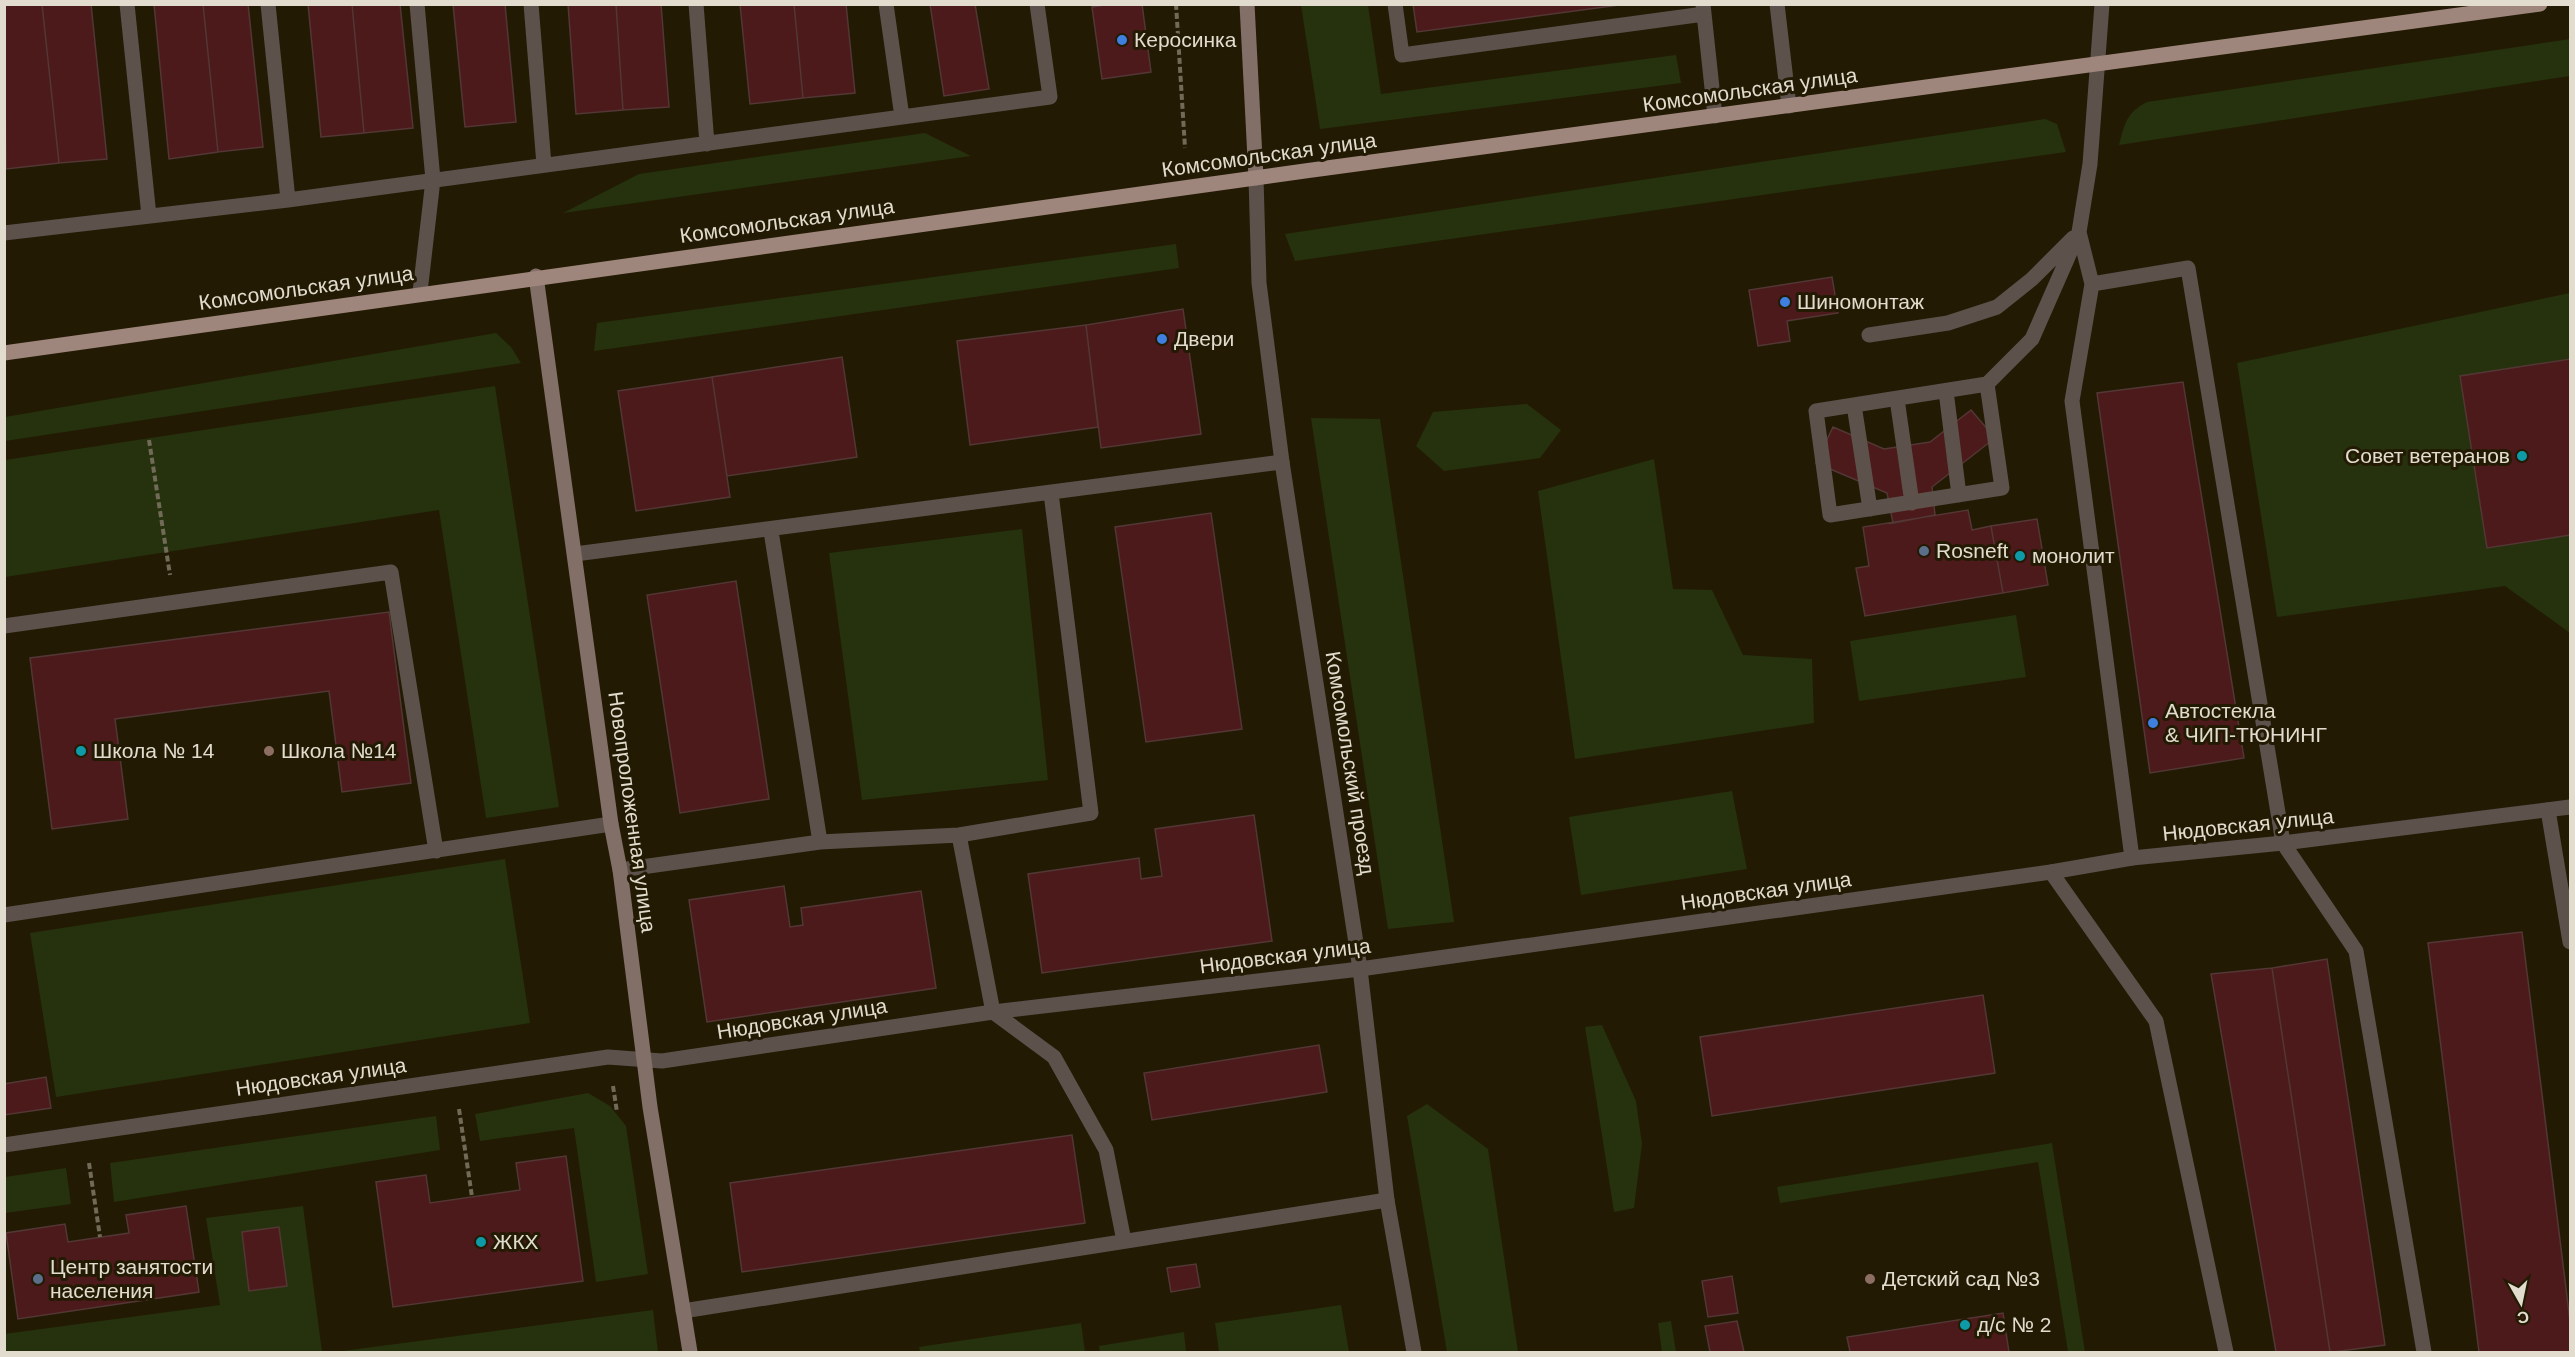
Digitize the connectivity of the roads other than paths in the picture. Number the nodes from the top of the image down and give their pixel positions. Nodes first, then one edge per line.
1 (127, 4) edge
2 (268, 4) edge
3 (417, 4) edge
4 (531, 4) edge
5 (696, 4) edge
6 (886, 4) edge
7 (1037, 4) edge
8 (1247, 4) edge
9 (1395, 4) edge
10 (1778, 4) edge
11 (2102, 4) edge
12 (2535, 5) edge
13 (1704, 9) edge
14 (2097, 64) junction
15 (1789, 106) junction
16 (1715, 116) junction
17 (902, 117) junction
18 (707, 144) junction
19 (544, 165) junction
20 (1256, 178) junction
21 (433, 180) junction
22 (288, 200) junction
23 (149, 216) junction
24 (2079, 232) junction
25 (4, 233) edge
26 (536, 276) junction
27 (2092, 284) junction
28 (420, 292) junction
29 (1869, 335) dead end
30 (4, 353) edge
31 (1987, 384) junction
32 (1946, 391) junction
33 (1897, 399) junction
34 (1854, 405) junction
35 (1282, 462) junction
36 (1051, 493) junction
37 (1959, 495) junction
38 (1912, 502) junction
39 (1870, 509) junction
40 (771, 531) junction
41 (575, 555) junction
42 (4, 626) edge
43 (2571, 807) edge
44 (2548, 810) junction
45 (611, 824) junction
46 (959, 835) junction
47 (820, 842) junction
48 (2283, 843) junction
49 (436, 851) junction
50 (2132, 858) junction
51 (620, 870) junction
52 (2051, 872) junction
53 (4, 915) edge
54 (2571, 942) edge
55 (1360, 969) junction
56 (993, 1012) junction
57 (644, 1061) junction
58 (4, 1144) edge
59 (1387, 1200) junction
60 (1124, 1241) junction
61 (683, 1311) junction
62 (690, 1353) edge
63 (1414, 1353) edge
64 (2226, 1353) edge
65 (2424, 1353) edge

1 - 23 street
2 - 22 street
3 - 21 street
4 - 19 street
5 - 18 street
6 - 17 street
7 - 17 street
8 - 20 street
9 - 13 street
10 - 15 street
11 - 14 street
12 - 14 main road, Комсомольская улица
13 - 16 street
14 - 15 main road, Комсомольская улица
14 - 24 street
15 - 16 main road, Комсомольская улица
16 - 20 main road, Комсомольская улица
17 - 18 street
18 - 19 street
19 - 21 street
20 - 26 main road, Комсомольская улица
20 - 35 street, Комсомольский проезд
21 - 22 street
21 - 28 street
22 - 23 street
23 - 25 street
24 - 27 street
24 - 29 street
24 - 31 street
26 - 28 main road, Комсомольская улица
26 - 41 street, Новопроложенная улица
27 - 48 street
27 - 50 street
28 - 30 main road, Комсомольская улица
31 - 32 street
31 - 37 street
32 - 33 street
32 - 37 street
33 - 34 street
33 - 38 street
34 - 39 street
34 - 39 street
35 - 36 street
35 - 55 street, Комсомольский проезд
36 - 40 street
36 - 46 street
37 - 38 street
38 - 39 street
40 - 41 street
40 - 47 street
41 - 45 street, Новопроложенная улица
42 - 49 street
43 - 44 street, Нюдовская улица
44 - 48 street, Нюдовская улица
44 - 54 street
45 - 49 street
45 - 51 street, Новопроложенная улица
46 - 47 street
46 - 56 street
47 - 51 street
48 - 50 street, Нюдовская улица
48 - 65 street
49 - 53 street
50 - 52 street, Нюдовская улица
51 - 57 street, Новопроложенная улица
52 - 55 street, Нюдовская улица
52 - 64 street
55 - 56 street, Нюдовская улица
55 - 59 street, Комсомольский проезд
56 - 57 street, Нюдовская улица
56 - 60 street
57 - 58 street, Нюдовская улица
57 - 61 street, Новопроложенная улица
59 - 60 street
59 - 63 street, Комсомольский проезд
60 - 61 street
61 - 62 street, Новопроложенная улица

